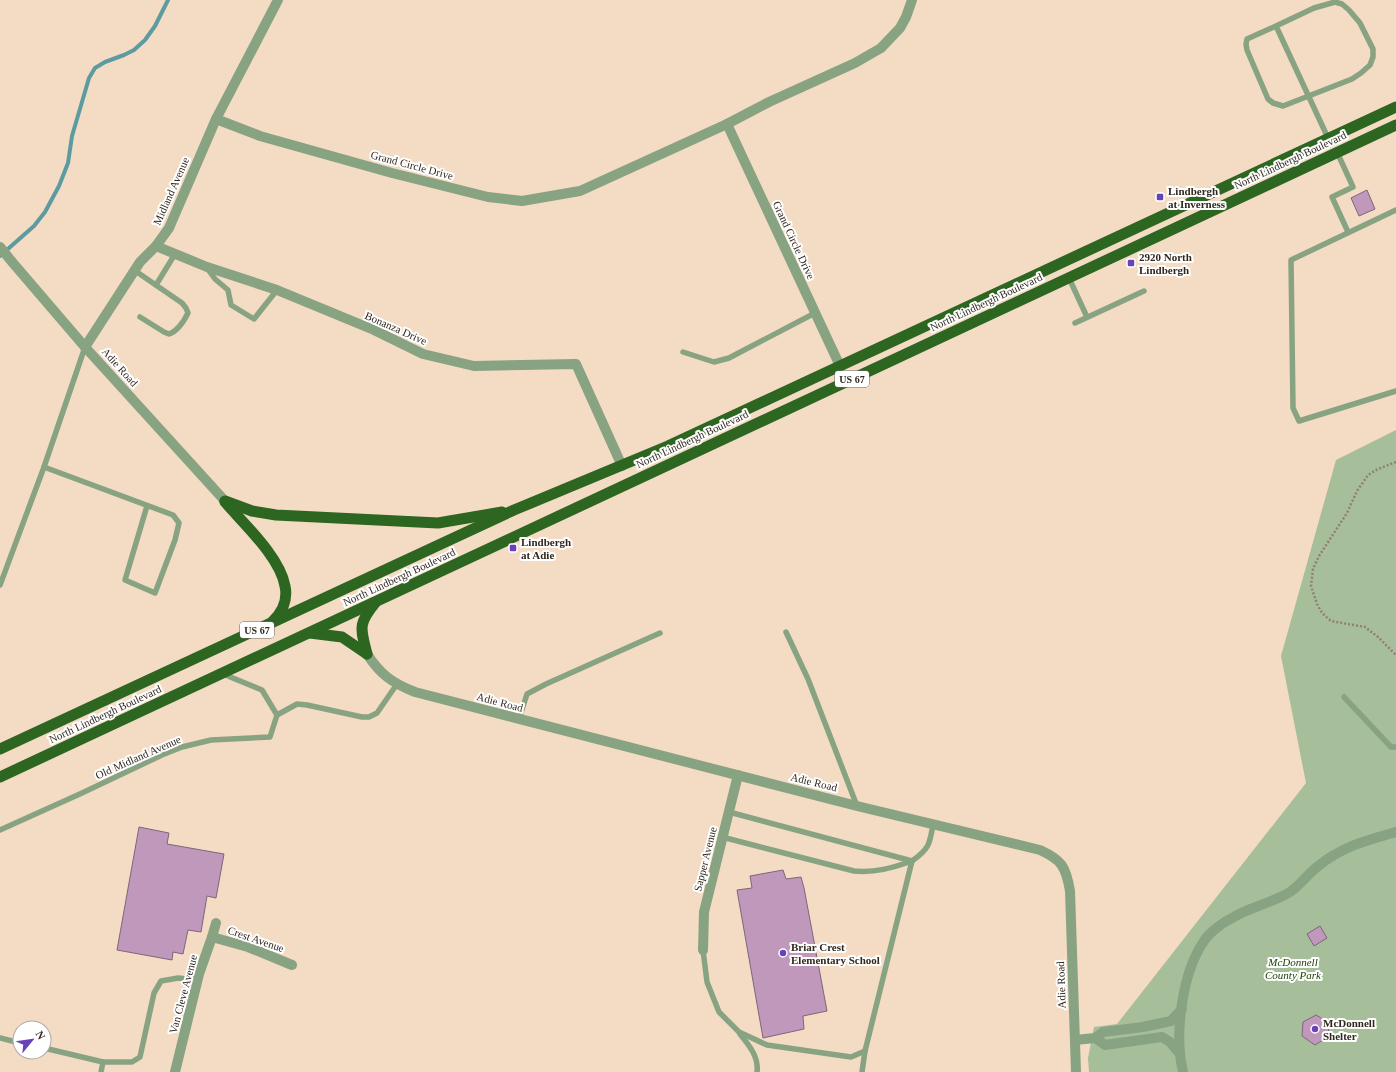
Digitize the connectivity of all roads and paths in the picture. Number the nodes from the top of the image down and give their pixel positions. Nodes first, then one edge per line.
1 (278, 0) edge
2 (912, 0) edge
3 (1276, 26) junction
4 (1308, 95) junction
5 (1396, 107) edge
6 (216, 119) junction
7 (727, 124) junction
8 (1396, 125) edge
9 (1328, 138) junction
10 (1337, 152) junction
11 (1396, 210) edge
12 (1348, 232) junction
13 (156, 246) junction
14 (0, 247) edge
15 (175, 254) junction
16 (207, 267) junction
17 (134, 270) junction
18 (1069, 278) junction
19 (156, 285) junction
20 (277, 290) junction
21 (1144, 291) dead end
22 (815, 313) junction
23 (140, 317) dead end
24 (1087, 317) junction
25 (1075, 323) dead end
26 (85, 347) junction
27 (683, 352) dead end
28 (840, 366) junction
29 (1396, 391) edge
30 (1396, 462) edge
31 (622, 466) junction
32 (44, 467) junction
33 (225, 501) junction
34 (147, 506) junction
35 (514, 510) junction
36 (0, 585) edge
37 (376, 602) junction
38 (271, 624) junction
39 (786, 632) dead end
40 (309, 633) junction
41 (660, 633) dead end
42 (367, 654) junction
43 (1396, 655) edge
44 (223, 674) junction
45 (398, 684) junction
46 (1344, 697) dead end
47 (277, 715) junction
48 (519, 719) junction
49 (1396, 747) edge
50 (0, 750) edge
51 (738, 776) junction
52 (0, 777) edge
53 (857, 806) junction
54 (729, 812) junction
55 (933, 824) junction
56 (0, 830) edge
57 (1396, 832) edge
58 (722, 837) junction
59 (912, 861) junction
60 (216, 923) dead end
61 (212, 937) junction
62 (702, 950) joint
63 (292, 965) dead end
64 (198, 980) junction
65 (1182, 1009) junction
66 (739, 1032) junction
67 (0, 1038) edge
68 (1095, 1038) junction
69 (1075, 1040) junction
70 (12, 1041) edge
71 (52, 1050) edge
72 (865, 1051) junction
73 (1179, 1053) junction
74 (103, 1062) junction
75 (101, 1072) edge
76 (175, 1072) edge
77 (757, 1072) edge
78 (862, 1072) edge
79 (1076, 1072) edge
80 (1183, 1072) edge

1 - 6 street
2 - 7 street, Grand Circle Drive
3 - 4 lane
3 - 4 lane
3 - 4 lane
4 - 9 lane
5 - 9 highway, North Lindbergh Boulevard / US 67
6 - 7 street, Grand Circle Drive
6 - 13 street, Midland Avenue
7 - 22 street, Grand Circle Drive
8 - 10 highway, North Lindbergh Boulevard / US 67
9 - 28 highway, North Lindbergh Boulevard / US 67
10 - 12 lane
10 - 18 highway, North Lindbergh Boulevard / US 67
11 - 12 lane
12 - 29 lane
13 - 15 street, Bonanza Drive
13 - 17 street, Midland Avenue
14 - 26 street, Adie Road
15 - 16 street, Bonanza Drive
15 - 19 lane
16 - 20 street, Bonanza Drive
16 - 20 lane
17 - 19 lane
17 - 26 street, Midland Avenue
18 - 24 lane
18 - 37 highway, North Lindbergh Boulevard / US 67
19 - 23 lane
20 - 31 street, Bonanza Drive
21 - 24 lane
22 - 27 lane
22 - 28 street, Grand Circle Drive
24 - 25 lane
26 - 32 lane
26 - 33 street, Adie Road
28 - 31 highway, North Lindbergh Boulevard / US 67
30 - 43 path
31 - 35 highway, North Lindbergh Boulevard / US 67
32 - 34 lane
32 - 36 lane
33 - 35 highway
33 - 38 highway
34 - 34 lane
35 - 38 highway, North Lindbergh Boulevard / US 67
37 - 40 highway, North Lindbergh Boulevard / US 67
37 - 42 highway
38 - 50 highway, North Lindbergh Boulevard / US 67
39 - 53 lane
40 - 42 highway
40 - 44 highway, North Lindbergh Boulevard / US 67
41 - 48 lane
42 - 45 street, Adie Road
44 - 47 lane
44 - 52 highway, North Lindbergh Boulevard / US 67
45 - 47 lane
45 - 48 street, Adie Road
46 - 49 lane
47 - 56 lane, Old Midland Avenue
48 - 51 street, Adie Road
51 - 53 street, Adie Road
51 - 54 street, Sapper Avenue
53 - 55 street, Adie Road
54 - 58 street, Sapper Avenue
54 - 59 lane
55 - 59 lane
55 - 69 street, Adie Road
57 - 65 street
58 - 59 lane
58 - 62 street, Sapper Avenue
59 - 72 lane
60 - 61 street, Van Cleve Avenue
61 - 63 street, Crest Avenue
61 - 64 street, Van Cleve Avenue
62 - 66 lane
64 - 74 lane
64 - 76 street, Van Cleve Avenue
65 - 68 street
65 - 73 street
66 - 72 lane
66 - 77 lane
67 - 70 lane
68 - 69 street
68 - 73 street
69 - 79 street, Adie Road
71 - 74 lane
72 - 78 lane
73 - 80 street
74 - 75 lane

